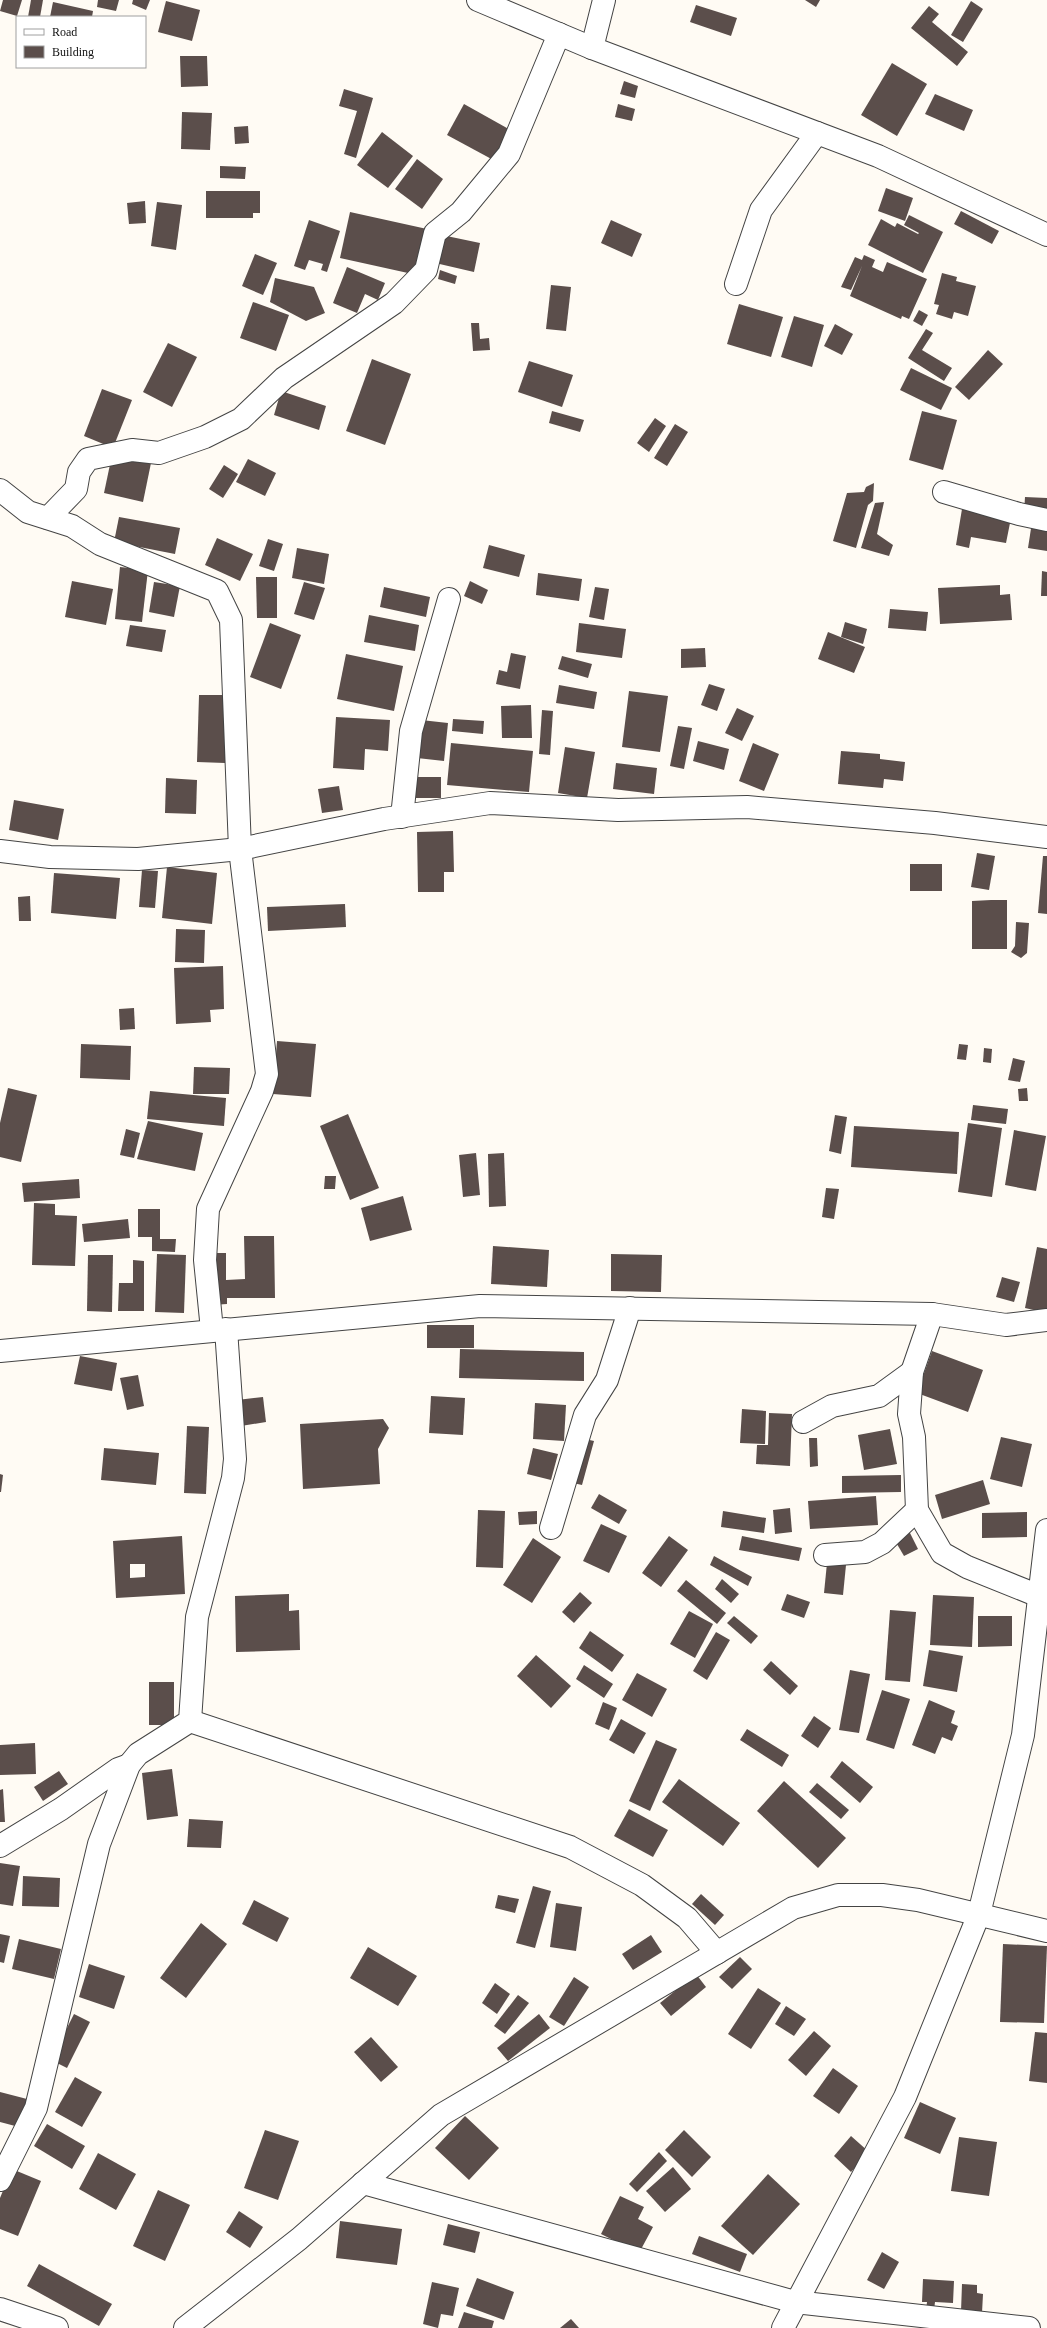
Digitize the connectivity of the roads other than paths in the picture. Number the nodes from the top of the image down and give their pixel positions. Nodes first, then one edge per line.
1 (478, 0) edge
2 (604, 0) edge
3 (558, 34) junction
4 (592, 48) junction
5 (816, 133) junction
6 (1047, 235) edge
7 (736, 284) dead end
8 (0, 490) edge
9 (944, 492) dead end
10 (48, 518) junction
11 (1047, 520) edge
12 (449, 599) dead end
13 (402, 817) junction
14 (1047, 837) edge
15 (240, 849) junction
16 (0, 851) edge
17 (630, 1308) junction
18 (932, 1314) junction
19 (1047, 1320) edge
20 (219, 1330) junction
21 (0, 1351) edge
22 (912, 1372) junction
23 (879, 1396) junction
24 (909, 1414) junction
25 (803, 1422) dead end
26 (917, 1510) junction
27 (551, 1528) dead end
28 (1047, 1530) edge
29 (825, 1555) dead end
30 (1039, 1596) junction
31 (190, 1721) junction
32 (129, 1765) junction
33 (0, 1846) edge
34 (979, 1914) junction
35 (1047, 1931) edge
36 (717, 1953) junction
37 (0, 2180) edge
38 (363, 2182) junction
39 (796, 2302) junction
40 (0, 2309) edge
41 (930, 2323) edge
42 (57, 2328) edge
43 (185, 2328) edge
44 (783, 2328) edge
45 (1029, 2328) edge

1 - 3 street
2 - 4 street
3 - 4 street
3 - 10 street
4 - 5 street
5 - 6 street
5 - 7 street
8 - 10 street
9 - 11 street
10 - 15 street
12 - 13 street
13 - 14 street
13 - 15 street
15 - 16 street
15 - 20 street
17 - 18 street
17 - 20 street
17 - 27 street
18 - 19 street
18 - 22 street
20 - 21 street
20 - 31 street
22 - 23 street
22 - 24 street
23 - 24 street
23 - 25 street
24 - 26 street
26 - 29 street
26 - 30 street
28 - 30 street
30 - 34 street
31 - 32 street
31 - 36 street
32 - 33 street
32 - 37 street
34 - 35 street
34 - 36 street
34 - 39 street
36 - 38 street
38 - 39 street
38 - 43 street
39 - 41 street
39 - 44 street
40 - 42 street
41 - 45 street

